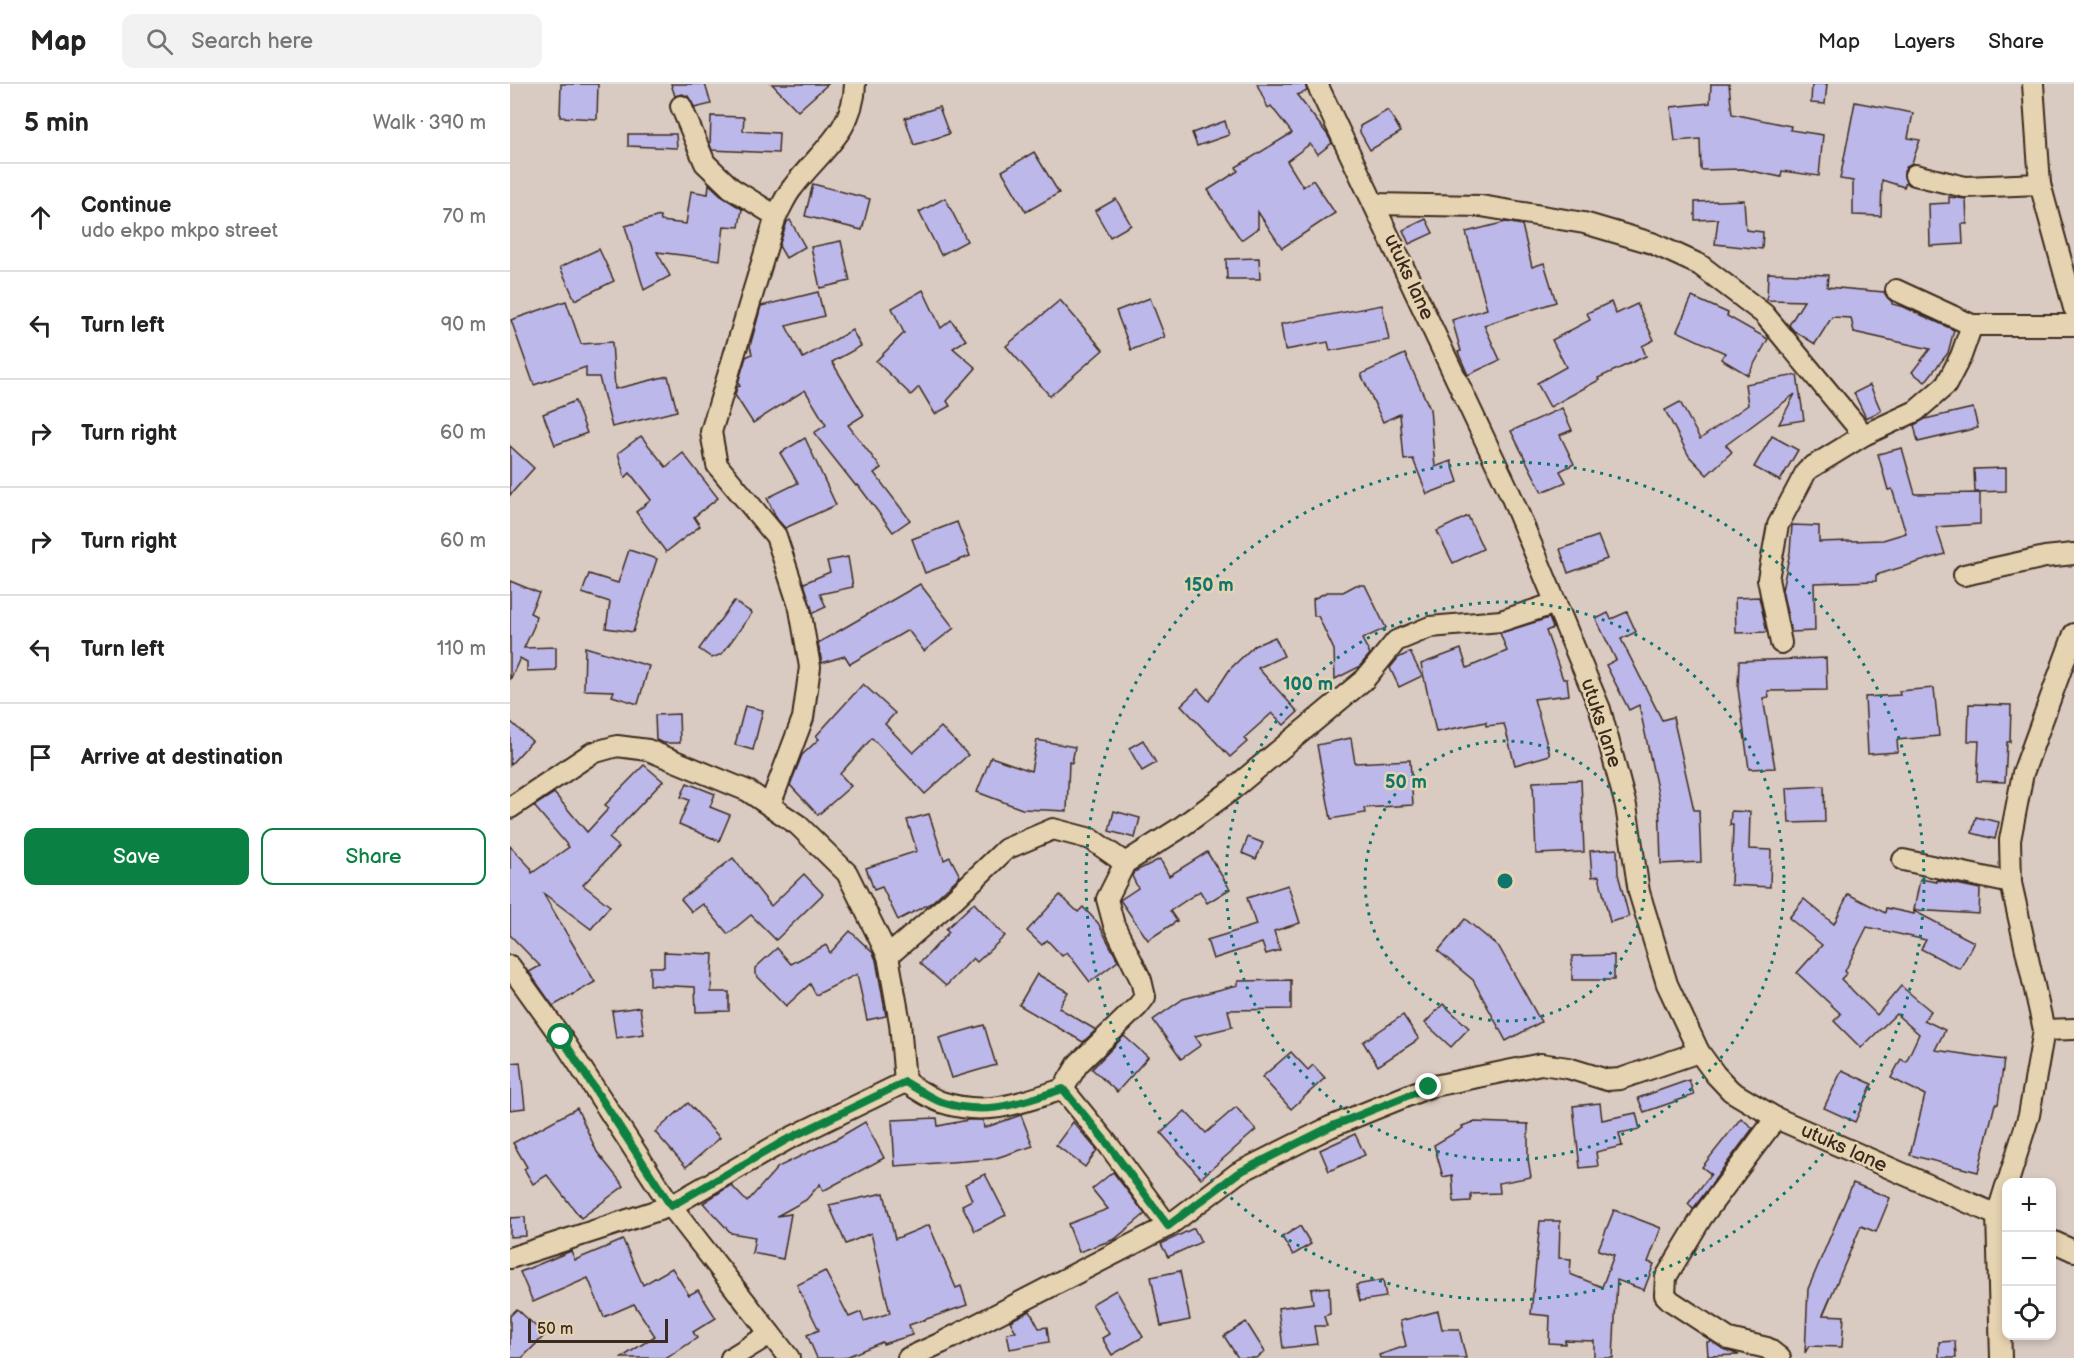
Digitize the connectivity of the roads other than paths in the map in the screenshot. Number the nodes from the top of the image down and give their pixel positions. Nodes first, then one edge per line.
1 (855, 84) edge
2 (1317, 84) edge
3 (2033, 84) edge
4 (681, 106) dead end
5 (1915, 175) dead end
6 (2040, 184) junction
7 (1374, 204) junction
8 (776, 216) junction
9 (1896, 290) dead end
10 (2074, 308) edge
11 (1972, 325) junction
12 (2074, 326) edge
13 (1864, 435) junction
14 (2074, 554) edge
15 (1964, 575) dead end
16 (1556, 603) junction
17 (2074, 634) edge
18 (1781, 643) dead end
19 (770, 806) junction
20 (510, 808) edge
21 (1902, 860) dead end
22 (1125, 863) junction
23 (2011, 883) junction
24 (888, 957) junction
25 (510, 966) edge
26 (2074, 1029) edge
27 (2044, 1030) junction
28 (1699, 1052) junction
29 (905, 1082) junction
30 (1063, 1089) junction
31 (1776, 1118) junction
32 (2009, 1178) edge
33 (671, 1206) junction
34 (2002, 1217) edge
35 (1168, 1226) junction
36 (2056, 1243) edge
37 (2074, 1251) edge
38 (510, 1258) edge
39 (770, 1334) junction
40 (731, 1358) edge
41 (789, 1358) edge
42 (908, 1358) edge
43 (1780, 1358) edge
44 (2001, 1358) edge

1 - 8 street
2 - 7 street, utuks lane
3 - 6 street
4 - 8 street
5 - 6 street
6 - 10 street
7 - 13 street
7 - 16 street, utuks lane
8 - 19 street
9 - 11 street
11 - 12 street
11 - 13 street
13 - 18 street
14 - 15 street
16 - 22 street
16 - 28 street, utuks lane
17 - 23 street
19 - 20 street
19 - 24 street
21 - 23 street
22 - 24 street
22 - 30 street
23 - 27 street
24 - 29 street
25 - 33 street
26 - 27 street
27 - 32 street
28 - 31 street, utuks lane
28 - 35 street
29 - 30 street
29 - 33 street
30 - 35 street
31 - 34 street, utuks lane
31 - 43 street
33 - 38 street
33 - 39 street
34 - 44 street
35 - 42 street
36 - 37 street
39 - 40 street
39 - 41 street

